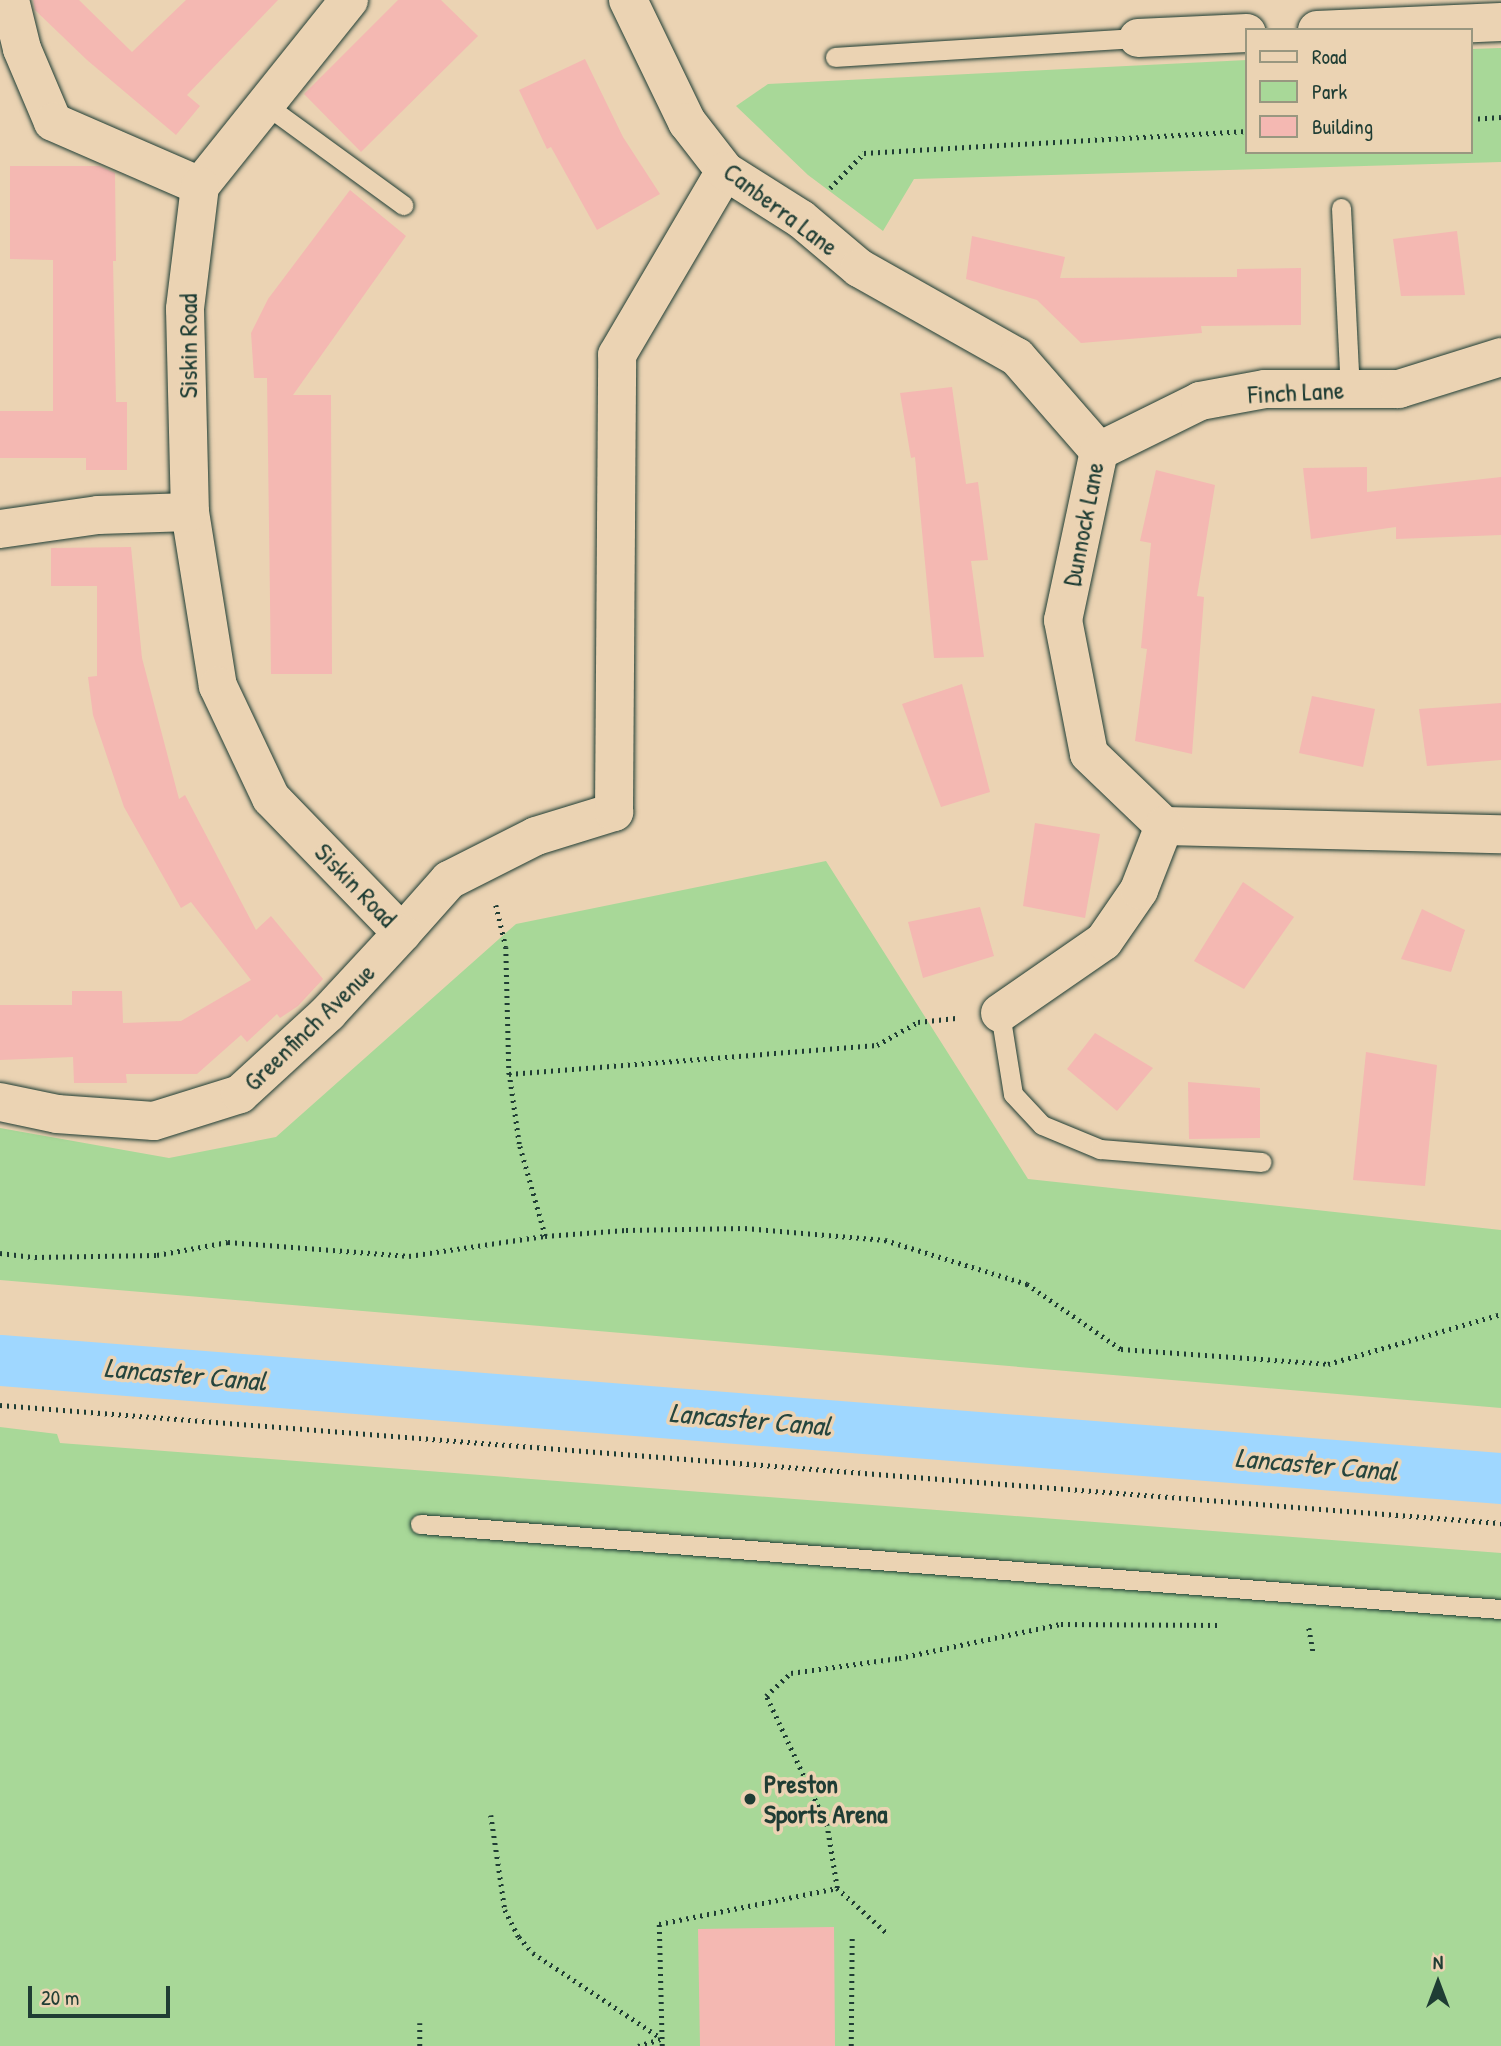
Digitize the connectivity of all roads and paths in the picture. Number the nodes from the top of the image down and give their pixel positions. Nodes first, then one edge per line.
1 (10, 0) edge
2 (349, 0) edge
3 (628, 0) edge
4 (1305, 0) edge
5 (1501, 22) edge
6 (1307, 28) edge
7 (1363, 28) edge
8 (1246, 33) edge
9 (1138, 38) joint
10 (835, 57) dead end
11 (266, 105) junction
12 (1501, 117) edge
13 (1473, 119) edge
14 (1246, 131) edge
15 (725, 171) junction
16 (200, 186) junction
17 (402, 205) dead end
18 (1340, 208) dead end
19 (801, 219) junction
20 (859, 268) joint
21 (1501, 358) edge
22 (1350, 389) junction
23 (1099, 451) junction
24 (190, 512) junction
25 (0, 529) edge
26 (1164, 826) junction
27 (1501, 834) edge
28 (477, 866) junction
29 (402, 933) junction
30 (1000, 1013) junction
31 (509, 1074) junction
32 (0, 1102) edge
33 (1261, 1162) dead end
34 (545, 1236) junction
35 (0, 1253) edge
36 (1501, 1314) edge
37 (0, 1405) edge
38 (420, 1524) dead end
39 (1501, 1524) edge
40 (1501, 1609) edge
41 (1226, 1625) dead end
42 (491, 1815) dead end
43 (836, 1888) junction
44 (887, 1933) dead end
45 (852, 1938) dead end
46 (420, 2023) dead end
47 (661, 2038) junction
48 (420, 2046) edge
49 (638, 2046) edge
50 (662, 2046) edge
51 (851, 2046) edge

1 - 16 street
2 - 11 street
3 - 15 street, Canberra Lane
4 - 6 street
5 - 7 street
8 - 9 street
9 - 10 lane
11 - 16 street
11 - 17 lane
12 - 13 path
14 - 19 path
15 - 19 street, Canberra Lane
15 - 28 street, Siskin Road
16 - 24 street, Siskin Road
18 - 22 lane
19 - 20 street, Canberra Lane
20 - 23 street, Dunnock Lane
21 - 22 street, Finch Lane
22 - 23 street, Finch Lane
23 - 26 street, Dunnock Lane
24 - 25 street
24 - 29 street, Siskin Road
26 - 27 street
26 - 30 street
28 - 29 street, Siskin Road
28 - 31 path
29 - 32 street, Greenfinch Avenue
30 - 31 path
30 - 33 lane
31 - 34 path
34 - 35 path
34 - 36 path
37 - 39 path
38 - 40 lane
41 - 43 path
42 - 47 path
43 - 44 path
43 - 47 path
45 - 51 path
46 - 48 path
47 - 49 path
47 - 50 path

